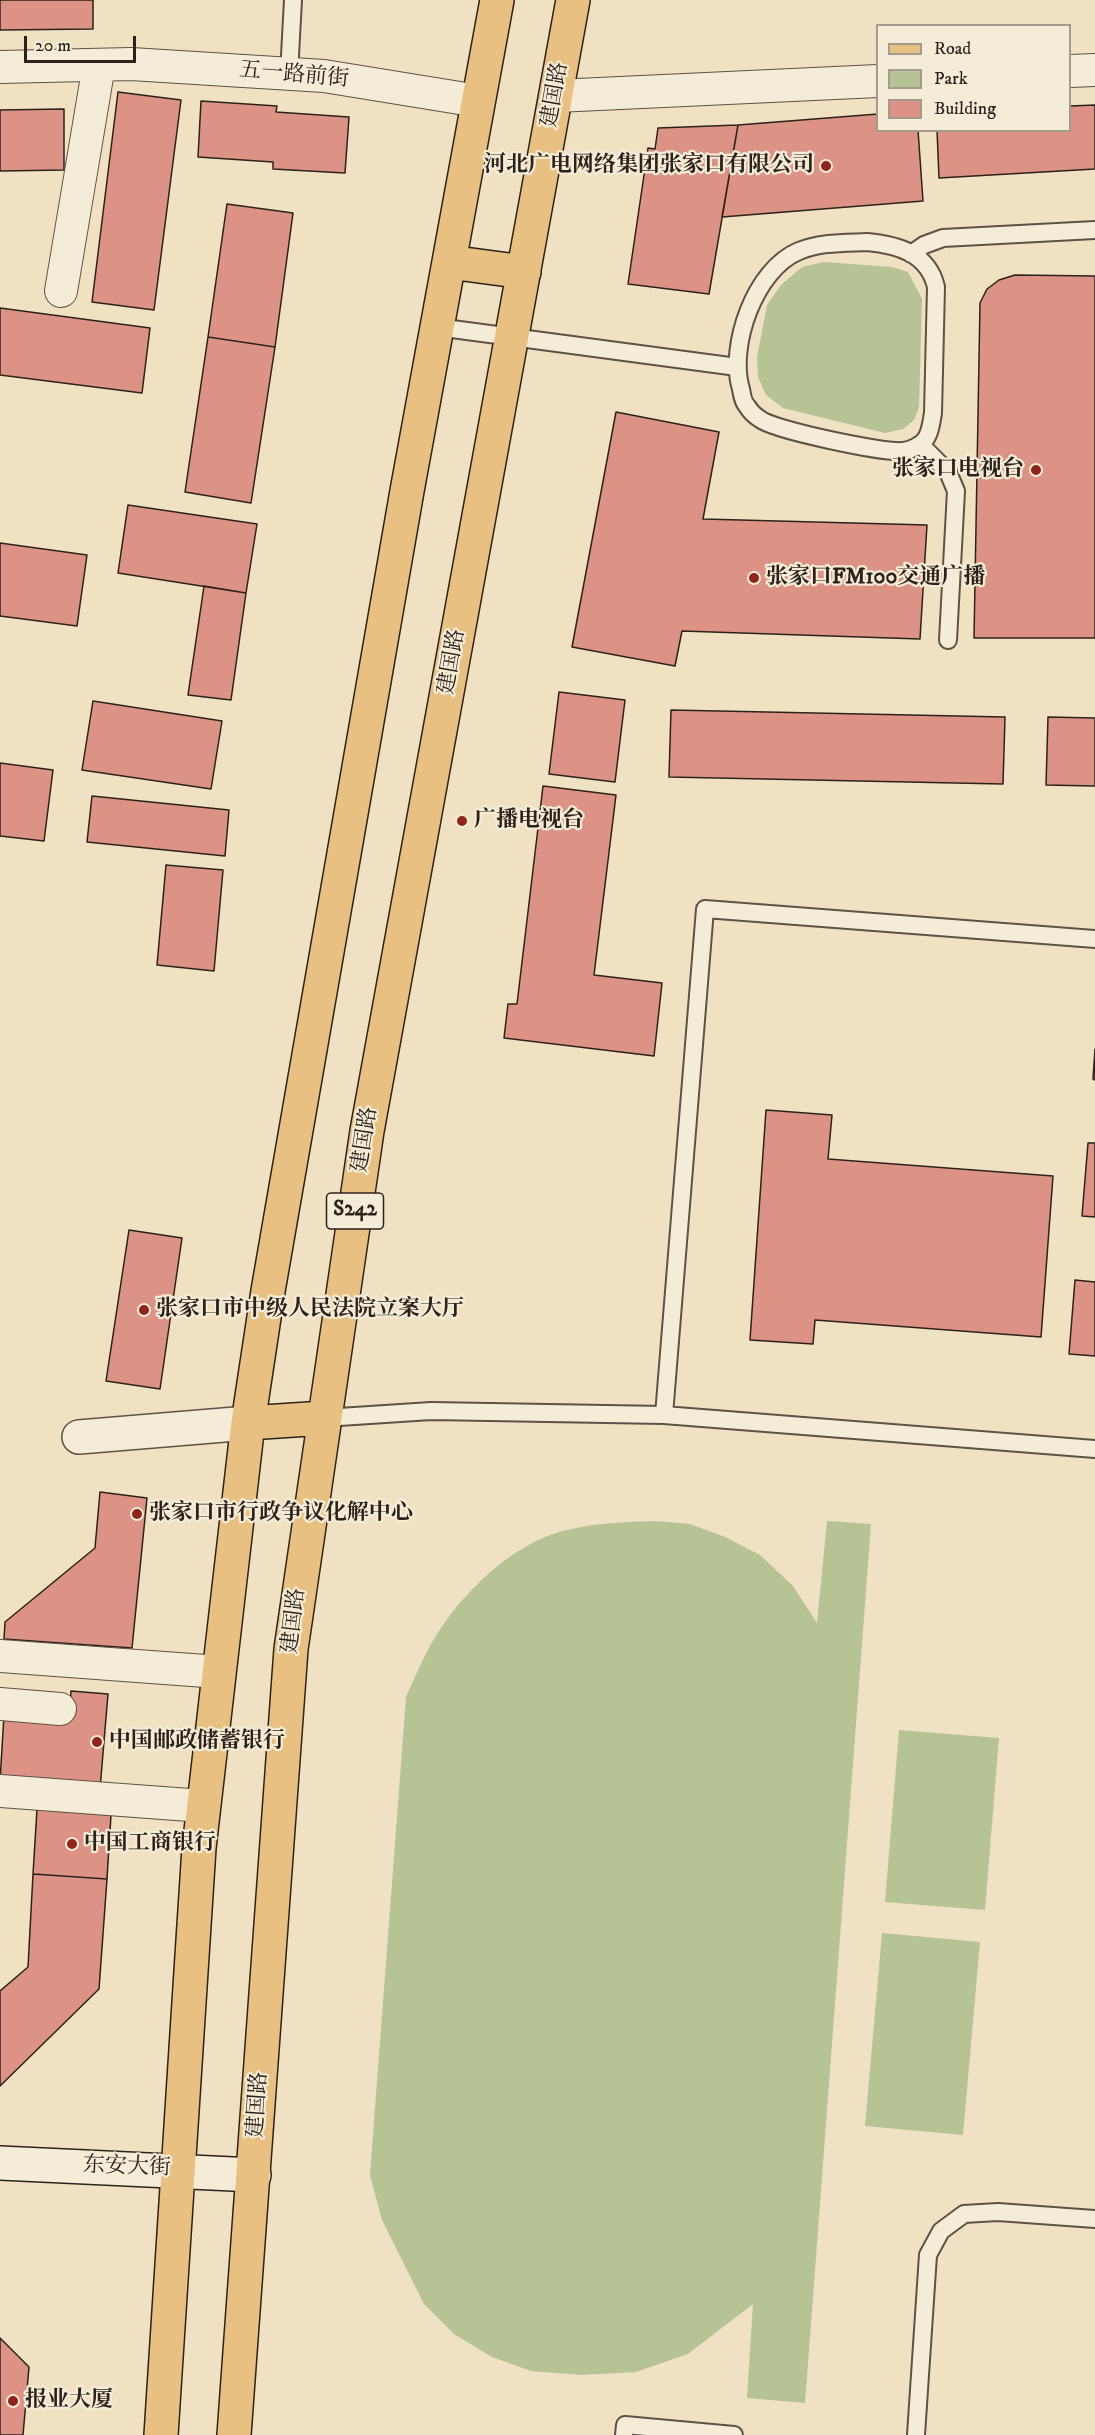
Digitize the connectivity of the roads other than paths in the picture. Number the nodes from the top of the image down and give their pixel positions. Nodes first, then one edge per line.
1 (293, 0) edge
2 (496, 0) edge
3 (573, 0) edge
4 (99, 65) junction
5 (0, 67) edge
6 (1095, 70) edge
7 (1071, 71) edge
8 (289, 74) junction
9 (876, 81) edge
10 (556, 96) junction
11 (478, 101) junction
12 (1095, 230) edge
13 (911, 254) junction
14 (449, 262) junction
15 (524, 272) junction
16 (61, 291) dead end
17 (437, 327) junction
18 (512, 336) junction
19 (737, 368) junction
20 (921, 445) junction
21 (948, 640) dead end
22 (1095, 939) edge
23 (664, 1414) junction
24 (324, 1418) junction
25 (248, 1423) junction
26 (79, 1437) dead end
27 (1095, 1449) edge
28 (0, 1656) edge
29 (219, 1672) junction
30 (0, 1704) edge
31 (60, 1709) dead end
32 (0, 1791) edge
33 (203, 1806) junction
34 (0, 2163) edge
35 (178, 2170) junction
36 (254, 2175) junction
37 (1095, 2219) edge
38 (161, 2435) edge
39 (234, 2435) edge
40 (624, 2435) edge
41 (734, 2435) edge
42 (916, 2435) edge

1 - 8 lane
2 - 11 main road
3 - 10 main road, 建国路 / S242
4 - 5 street, 五一路前街
4 - 8 street, 五一路前街
4 - 16 street
6 - 7 street
8 - 11 street, 五一路前街
9 - 10 street
10 - 15 main road, 建国路 / S242
11 - 14 main road
12 - 13 lane
13 - 19 lane
13 - 20 lane
14 - 15 main road
14 - 17 main road
15 - 18 main road, 建国路 / S242
17 - 18 lane
17 - 25 main road
18 - 19 lane
18 - 24 main road, 建国路 / S242
19 - 20 lane
20 - 21 lane
22 - 23 lane
23 - 24 lane
23 - 27 lane
24 - 25 main road
24 - 36 main road, 建国路 / S242
25 - 26 main road
25 - 29 main road
28 - 29 street
29 - 33 main road
30 - 31 street
32 - 33 street
33 - 35 main road
34 - 35 main road, 东安大街
35 - 36 main road, 东安大街
35 - 38 main road
36 - 39 main road, 建国路 / S242
37 - 42 lane
40 - 41 lane

